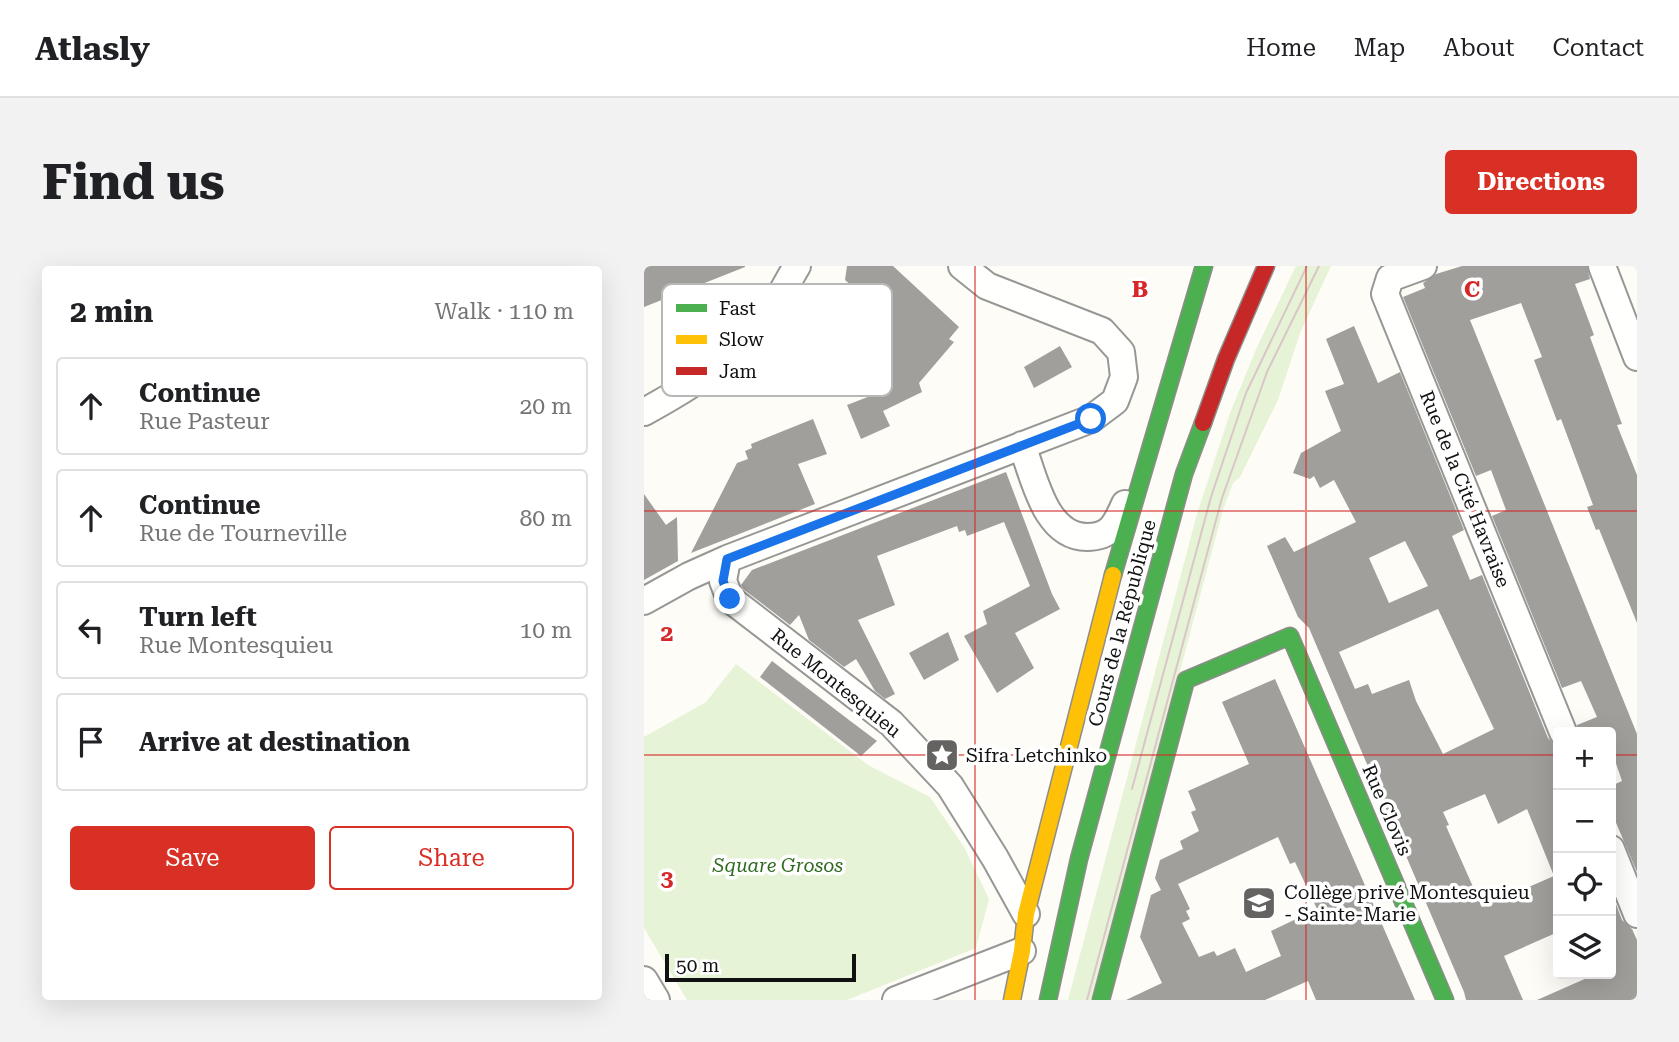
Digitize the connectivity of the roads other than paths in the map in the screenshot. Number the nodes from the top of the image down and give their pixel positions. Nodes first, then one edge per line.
1 (797, 266) edge
2 (962, 266) edge
3 (1204, 266) edge
4 (1266, 266) edge
5 (1423, 266) edge
6 (1602, 266) edge
7 (786, 284) edge
8 (1637, 357) edge
9 (673, 396) edge
10 (644, 412) edge
11 (1156, 428) junction
12 (1022, 445) junction
13 (727, 559) junction
14 (644, 601) edge
15 (1561, 727) edge
16 (1613, 853) edge
17 (1026, 914) junction
18 (1637, 914) edge
19 (1022, 951) junction
20 (644, 980) edge
21 (656, 1000) edge
22 (896, 1000) edge
23 (1012, 1000) edge
24 (1048, 1000) edge
25 (1101, 1000) edge
26 (1445, 1000) edge

1 - 7 street
2 - 12 street
3 - 11 main road, Cours de la République
4 - 24 main road, Cours de la République
5 - 15 street, Rue de la Cité Havraise
6 - 8 street
9 - 10 street
11 - 12 street
11 - 17 main road, Cours de la République
12 - 13 street
13 - 14 street
13 - 17 street, Rue Montesquieu
16 - 18 street
17 - 19 main road, Cours de la République
19 - 22 street
19 - 23 main road, Cours de la République
20 - 21 street
25 - 26 main road, Rue Clovis

